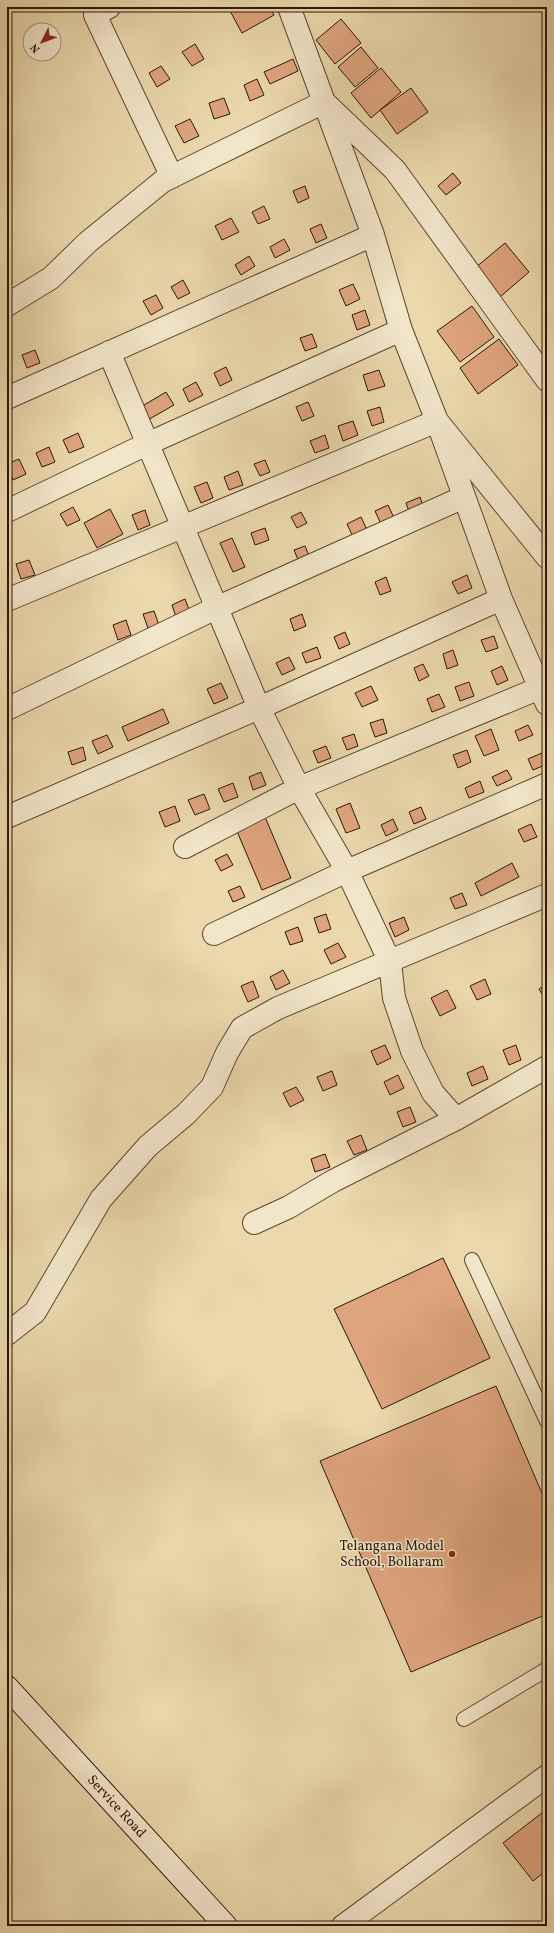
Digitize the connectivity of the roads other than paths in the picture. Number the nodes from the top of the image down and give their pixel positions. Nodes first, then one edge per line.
1 (289, 7) edge
2 (98, 10) edge
3 (324, 102) junction
4 (172, 177) junction
5 (373, 235) junction
6 (7, 305) edge
7 (401, 330) junction
8 (109, 352) junction
9 (547, 380) edge
10 (7, 398) edge
11 (437, 421) junction
12 (147, 444) junction
13 (464, 497) junction
14 (7, 512) edge
15 (182, 526) junction
16 (547, 557) edge
17 (501, 599) junction
18 (7, 600) edge
19 (216, 608) junction
20 (543, 696) edge
21 (258, 708) junction
22 (7, 709) edge
23 (547, 784) edge
24 (299, 788) junction
25 (7, 816) edge
26 (185, 847) dead end
27 (347, 872) junction
28 (547, 895) edge
29 (214, 934) dead end
30 (390, 962) junction
31 (547, 1067) edge
32 (456, 1119) junction
33 (254, 1223) dead end
34 (472, 1260) dead end
35 (7, 1334) edge
36 (547, 1422) edge
37 (547, 1669) edge
38 (7, 1687) edge
39 (464, 1718) dead end
40 (547, 1776) edge
41 (226, 1926) edge
42 (343, 1926) edge

1 - 3 street
2 - 4 street
3 - 4 street
3 - 5 street
3 - 9 street
4 - 6 street
5 - 7 street
5 - 8 street
7 - 11 street
7 - 12 street
8 - 10 street
8 - 12 street
11 - 13 street
11 - 15 street
11 - 16 street
12 - 14 street
12 - 15 street
13 - 17 street
13 - 19 street
15 - 18 street
15 - 19 street
17 - 20 street
17 - 21 street
19 - 21 street
19 - 22 street
20 - 24 street
21 - 24 street
21 - 25 street
23 - 27 street
24 - 26 street
24 - 27 street
27 - 29 street
27 - 30 street
28 - 30 street
30 - 32 street
30 - 35 street
31 - 32 street
32 - 33 street
34 - 36 lane
37 - 39 lane
38 - 41 street, Service Road
40 - 42 street

